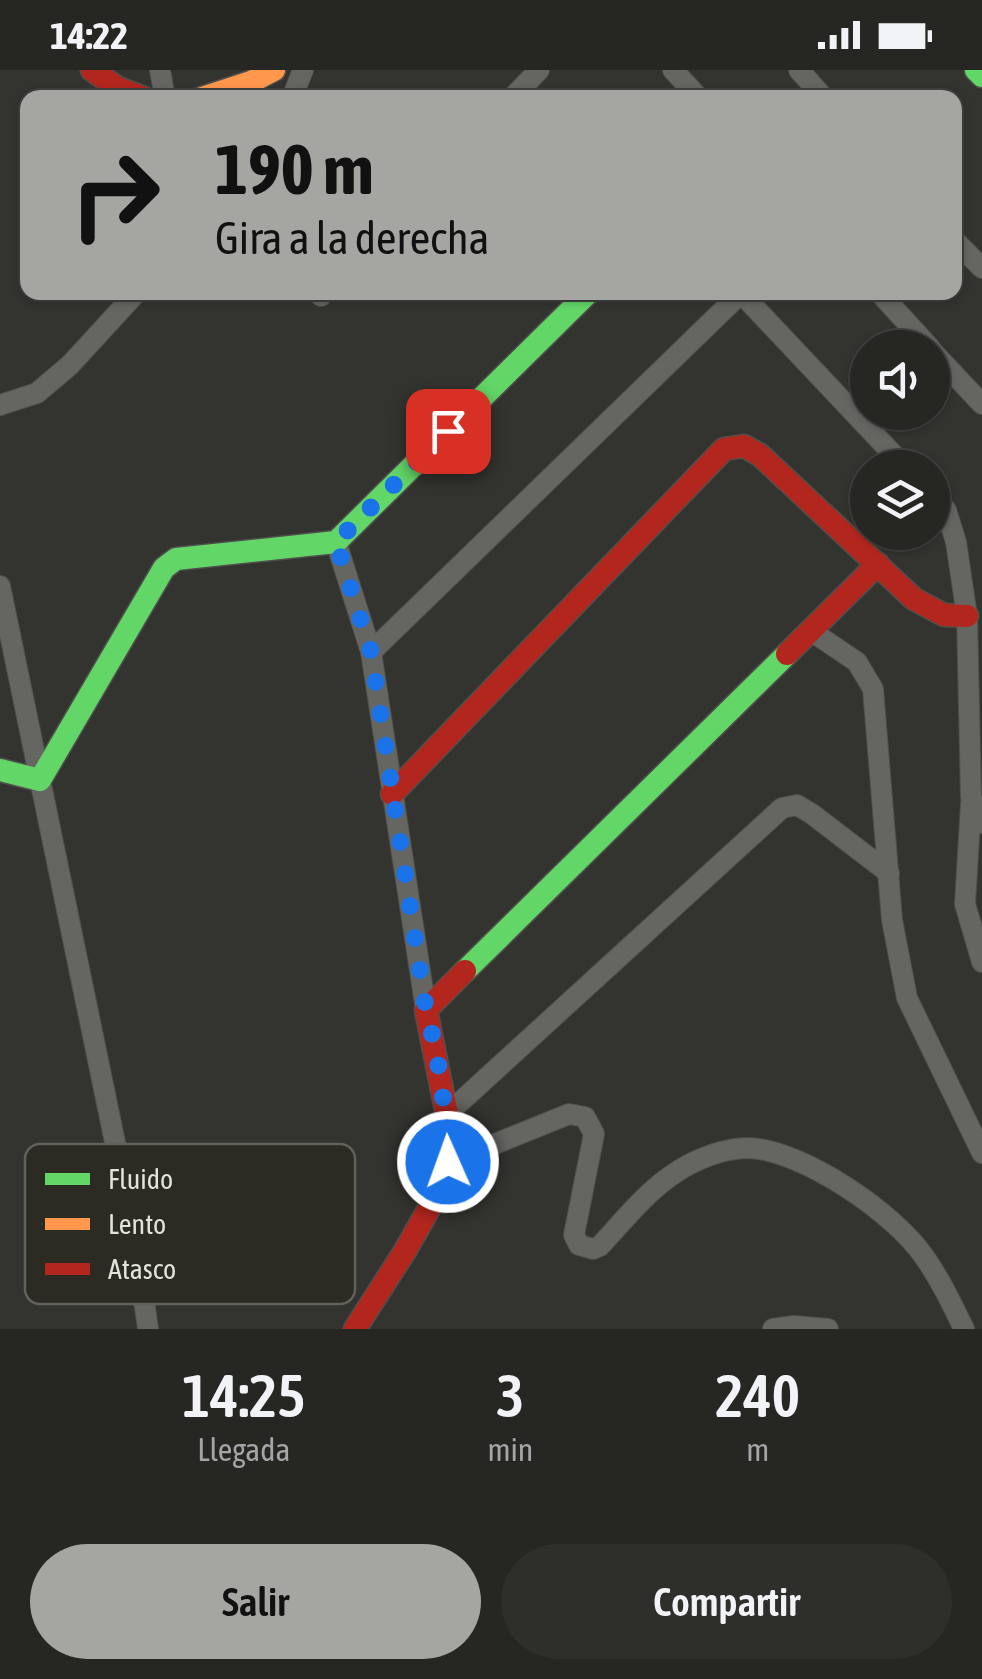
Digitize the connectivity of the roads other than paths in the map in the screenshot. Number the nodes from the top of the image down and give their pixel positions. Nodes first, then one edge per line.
1 (92, 70) edge
2 (274, 70) edge
3 (539, 70) edge
4 (674, 70) edge
5 (799, 70) edge
6 (976, 70) edge
7 (982, 76) edge
8 (123, 90) edge
9 (226, 90) edge
10 (520, 90) edge
11 (692, 90) edge
12 (817, 90) edge
13 (962, 248) edge
14 (982, 268) edge
15 (129, 300) edge
16 (581, 300) edge
17 (734, 300) edge
18 (748, 300) edge
19 (886, 300) edge
20 (914, 330) edge
21 (950, 369) edge
22 (982, 404) edge
23 (0, 405) edge
24 (889, 450) edge
25 (950, 523) edge
26 (336, 542) junction
27 (878, 564) junction
28 (0, 586) edge
29 (967, 616) junction
30 (812, 630) junction
31 (371, 652) junction
32 (0, 770) edge
33 (40, 780) junction
34 (392, 794) junction
35 (971, 798) junction
36 (982, 824) edge
37 (889, 874) junction
38 (982, 962) edge
39 (426, 1010) junction
40 (446, 1115) junction
41 (115, 1144) edge
42 (982, 1152) edge
43 (448, 1162) junction
44 (144, 1304) edge
45 (148, 1329) edge
46 (355, 1329) edge
47 (773, 1329) edge
48 (828, 1329) edge
49 (964, 1329) edge

1 - 8 street
2 - 9 street
3 - 10 street
4 - 11 street
5 - 12 street
6 - 7 street
13 - 14 street
15 - 23 street
16 - 26 street
17 - 31 street
18 - 24 street
19 - 20 street
21 - 22 street
25 - 29 street
26 - 31 street
26 - 33 street
27 - 29 street
27 - 30 street
27 - 34 street
28 - 33 street
29 - 35 street
30 - 37 street
30 - 39 street
31 - 34 street
32 - 33 street
33 - 41 street
34 - 39 street
35 - 36 street
35 - 38 street
37 - 40 street
37 - 42 street
39 - 40 street
40 - 43 street
43 - 46 street
43 - 49 street
44 - 45 street
47 - 48 street

